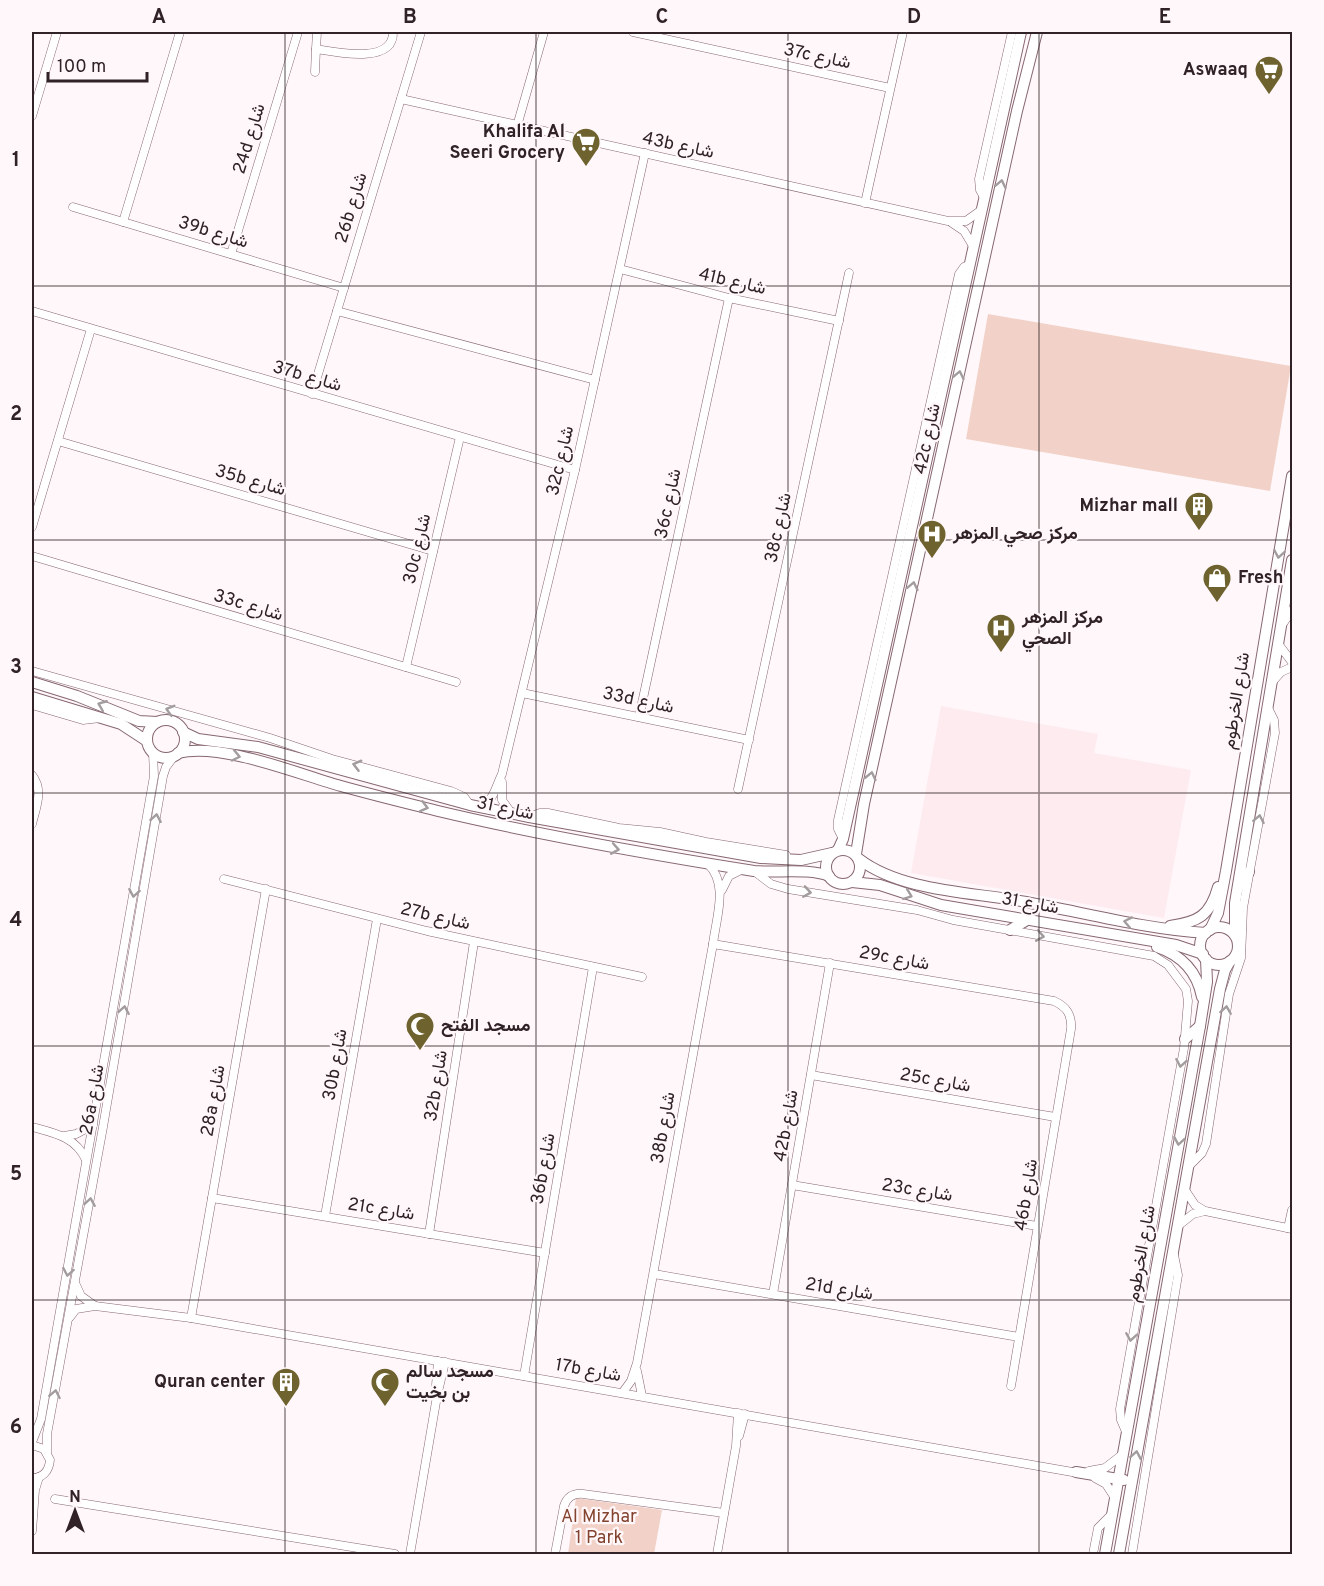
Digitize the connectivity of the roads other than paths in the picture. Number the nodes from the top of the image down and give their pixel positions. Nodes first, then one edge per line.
1 (57, 32) edge
2 (180, 32) edge
3 (298, 32) edge
4 (317, 32) edge
5 (393, 32) edge
6 (421, 32) edge
7 (544, 32) edge
8 (633, 32) edge
9 (903, 32) edge
10 (1012, 32) edge
11 (1021, 32) edge
12 (1037, 32) edge
13 (316, 49) junction
14 (315, 72) dead end
15 (890, 88) junction
16 (400, 99) junction
17 (32, 116) edge
18 (517, 126) junction
19 (645, 153) junction
20 (984, 197) junction
21 (865, 203) junction
22 (73, 207) dead end
23 (980, 212) junction
24 (948, 221) junction
25 (123, 222) junction
26 (973, 246) junction
27 (231, 254) junction
28 (969, 265) junction
29 (620, 269) junction
30 (849, 273) dead end
31 (344, 288) junction
32 (729, 298) junction
33 (32, 311) edge
34 (337, 311) junction
35 (839, 321) junction
36 (91, 329) junction
37 (595, 381) junction
38 (312, 393) junction
39 (460, 437) junction
40 (58, 441) junction
41 (575, 470) junction
42 (1293, 476) edge
43 (32, 526) edge
44 (433, 551) junction
45 (32, 556) edge
46 (1293, 560) edge
47 (1293, 610) edge
48 (1281, 626) junction
49 (1279, 645) junction
50 (1293, 662) edge
51 (1293, 667) edge
52 (406, 668) junction
53 (32, 671) edge
54 (1273, 681) junction
55 (32, 682) edge
56 (456, 682) dead end
57 (522, 693) junction
58 (32, 697) edge
59 (32, 705) edge
60 (1267, 705) junction
61 (100, 717) junction
62 (639, 717) junction
63 (157, 722) junction
64 (183, 732) junction
65 (749, 740) junction
66 (147, 741) junction
67 (153, 753) junction
68 (176, 754) junction
69 (502, 774) junction
70 (33, 776) edge
71 (738, 789) dead end
72 (851, 800) junction
73 (864, 804) junction
74 (475, 806) junction
75 (512, 814) junction
76 (32, 824) edge
77 (843, 839) junction
78 (835, 852) junction
79 (858, 857) junction
80 (708, 864) junction
81 (750, 870) junction
82 (1226, 871) junction
83 (1249, 872) junction
84 (829, 876) junction
85 (224, 879) dead end
86 (852, 882) junction
87 (266, 889) junction
88 (1237, 889) junction
89 (719, 897) junction
90 (377, 919) junction
91 (1027, 920) junction
92 (1157, 927) junction
93 (1010, 930) junction
94 (1208, 931) junction
95 (1235, 935) junction
96 (1134, 939) junction
97 (474, 942) junction
98 (712, 944) junction
99 (1204, 956) junction
100 (1230, 962) junction
101 (830, 963) junction
102 (593, 967) junction
103 (642, 977) dead end
104 (1203, 1005) junction
105 (1068, 1010) joint
106 (1200, 1026) junction
107 (1185, 1039) junction
108 (810, 1075) junction
109 (1055, 1117) junction
110 (93, 1125) junction
111 (32, 1127) edge
112 (64, 1136) junction
113 (87, 1161) junction
114 (1189, 1166) junction
115 (792, 1185) junction
116 (1185, 1190) junction
117 (212, 1198) junction
118 (1293, 1210) edge
119 (1205, 1211) junction
120 (325, 1216) junction
121 (1179, 1225) junction
122 (1037, 1226) junction
123 (1290, 1228) edge
124 (429, 1233) junction
125 (545, 1253) junction
126 (1174, 1255) junction
127 (654, 1274) junction
128 (75, 1284) junction
129 (773, 1294) junction
130 (94, 1305) junction
131 (70, 1317) junction
132 (191, 1318) junction
133 (1019, 1337) junction
134 (442, 1362) junction
135 (637, 1364) junction
136 (524, 1376) junction
137 (1011, 1386) dead end
138 (623, 1392) junction
139 (642, 1396) junction
140 (741, 1414) junction
141 (1128, 1436) junction
142 (32, 1443) edge
143 (46, 1452) junction
144 (1124, 1452) junction
145 (1076, 1472) junction
146 (35, 1478) edge
147 (1118, 1478) junction
148 (55, 1498) dead end
149 (1115, 1498) junction
150 (1112, 1514) junction
151 (724, 1516) junction
152 (32, 1531) edge
153 (395, 1554) edge
154 (410, 1554) edge
155 (555, 1554) edge
156 (717, 1554) edge
157 (1093, 1554) edge
158 (1105, 1554) edge
159 (1117, 1554) edge
160 (1132, 1554) edge

1 - 17 street
2 - 25 street
3 - 27 street, 24d شارع
4 - 13 street
5 - 13 street
6 - 16 street, 26b شارع
7 - 18 street
8 - 15 street, 37c شارع
9 - 15 street
10 - 20 street
11 - 20 street, 42c شارع
73 -> 12 street, 42c شارع
13 - 14 street
15 - 21 street
16 - 18 street, 43b شارع
16 - 31 street, 26b شارع
18 - 19 street, 43b شارع
19 - 21 street, 43b شارع
19 - 29 street, 32c شارع
20 - 23 street, 42c شارع
21 - 24 street, 43b شارع
22 - 25 street, 39b شارع
23 - 24 street, 43b شارع
23 - 26 street, 42c شارع
24 - 26 street, 43b شارع
25 - 27 street, 39b شارع
26 - 28 street, 42c شارع
27 - 31 street, 39b شارع
28 - 72 street, 42c شارع
28 - 77 street
29 - 32 street, 41b شارع
29 - 37 street, 32c شارع
30 - 35 street, 38c شارع
31 - 34 street, 26b شارع
32 - 35 street, 41b شارع
32 - 62 street, 36c شارع
33 - 36 street, 37b شارع
34 - 37 street
34 - 38 street, 26b شارع
35 - 65 street, 38c شارع
36 - 38 street, 37b شارع
36 - 40 street
37 - 41 street, 32c شارع
38 - 39 street, 37b شارع
39 - 41 street, 37b شارع
39 - 44 street, 30c شارع
40 - 43 street
40 - 44 street, 35b شارع
41 - 57 street, 32c شارع
42 -> 82 street, شارع الخرطوم
44 - 52 street, 30c شارع
45 - 52 street, 33c شارع
46 - 48 street, شارع الخرطوم
47 - 48 street
48 - 49 street, شارع الخرطوم
49 - 50 street
49 - 54 street, شارع الخرطوم
51 - 54 street
52 - 56 street, 33c شارع
74 -> 53 street
54 - 60 street, شارع الخرطوم
63 -> 55 street
57 - 62 street, 33d شارع
57 - 69 street, 32c شارع
58 - 61 street
59 - 61 street
83 -> 60 street
60 - 88 street, شارع الخرطوم
61 - 66 street
62 - 65 street, 33d شارع
63 - 64 street
63 - 66 street
64 - 68 street
64 - 74 street, شارع 31
65 - 71 street, 38c شارع
66 - 67 street
67 - 68 street
67 -> 110 street, 26a شارع
68 -> 80 street, شارع 31
128 -> 68 street, 26a شارع
69 - 74 street, 32c شارع
69 - 75 street, 32c شارع
70 - 76 street
72 - 73 street
72 - 77 street, 42c شارع
73 - 79 street, 42c شارع
74 - 75 street, شارع 31
75 - 78 street, شارع 31
77 - 78 street, 42c شارع
78 - 79 street
78 - 84 street
79 - 86 street
92 -> 79 street, شارع 31
80 - 81 street, شارع 31
80 - 89 street, 38b شارع
81 - 84 street, شارع 31
81 - 89 street, 38b شارع
81 -> 93 street
82 - 92 street
82 - 94 street, شارع الخرطوم
83 - 88 street
114 -> 83 street
84 - 86 street
85 - 87 street, 27b شارع
86 -> 91 street, شارع 31
87 - 90 street, 27b شارع
87 - 117 street, 28a شارع
88 - 95 street, شارع الخرطوم
89 - 98 street, 38b شارع
90 - 97 street, 27b شارع
90 - 120 street, 30b شارع
91 - 93 street
91 - 96 street, شارع 31
92 - 94 street, شارع 31
93 -> 107 street
94 - 95 street
94 - 99 street
95 - 100 street
96 - 99 street, شارع 31
96 - 104 street
97 - 102 street, 27b شارع
97 - 124 street, 32b شارع
98 - 101 street, 29c شارع
98 - 127 street, 38b شارع
99 - 100 street
99 - 104 street, شارع الخرطوم
100 - 114 street, شارع الخرطوم
101 - 105 street, 29c شارع
101 - 108 street, 42b شارع
102 - 103 street, 27b شارع
102 - 125 street, 36b شارع
104 - 106 street, شارع الخرطوم
105 - 109 street, 46b شارع
106 - 107 street
106 -> 141 street, شارع الخرطوم
107 -> 141 street
108 - 109 street, 25c شارع
108 - 115 street, 42b شارع
109 - 122 street, 46b شارع
110 - 112 street
110 - 113 street, 26a شارع
111 - 112 street
112 - 113 street
113 -> 142 street, 26a شارع
114 - 116 street, شارع الخرطوم
115 - 122 street, 23c شارع
115 - 129 street, 42b شارع
116 - 119 street
116 - 121 street, شارع الخرطوم
117 - 120 street, 21c شارع
117 - 132 street, 28a شارع
118 - 123 street
119 - 121 street
119 - 123 street
120 - 124 street, 21c شارع
121 - 126 street, شارع الخرطوم
122 - 133 street, 46b شارع
124 - 125 street, 21c شارع
125 - 136 street, 36b شارع
159 -> 126 street, شارع الخرطوم
126 - 160 street
127 - 129 street, 21d شارع
127 - 135 street, 38b شارع
128 - 130 street
128 - 131 street, 26a شارع
129 - 133 street, 21d شارع
130 - 131 street
130 - 132 street, 17b شارع
143 -> 131 street, 26a شارع
132 - 134 street, 17b شارع
133 - 137 street, 46b شارع
134 - 136 street, 17b شارع
134 - 154 street
135 - 138 street, 38b شارع
135 - 139 street, 38b شارع
136 - 138 street, 17b شارع
138 - 139 street, 17b شارع
139 - 140 street, 17b شارع
140 - 145 street, 17b شارع
140 - 151 street
141 - 144 street, شارع الخرطوم
142 - 143 street
143 - 146 street, 26a شارع
144 - 145 street, 17b شارع
144 - 147 street, شارع الخرطوم
145 - 147 street
145 - 149 street, 17b شارع
146 - 152 street
147 - 149 street, شارع الخرطوم
147 - 159 street
148 - 153 street
149 - 150 street, شارع الخرطوم
150 - 157 street
150 - 158 street, شارع الخرطوم
151 - 155 street
151 - 156 street

